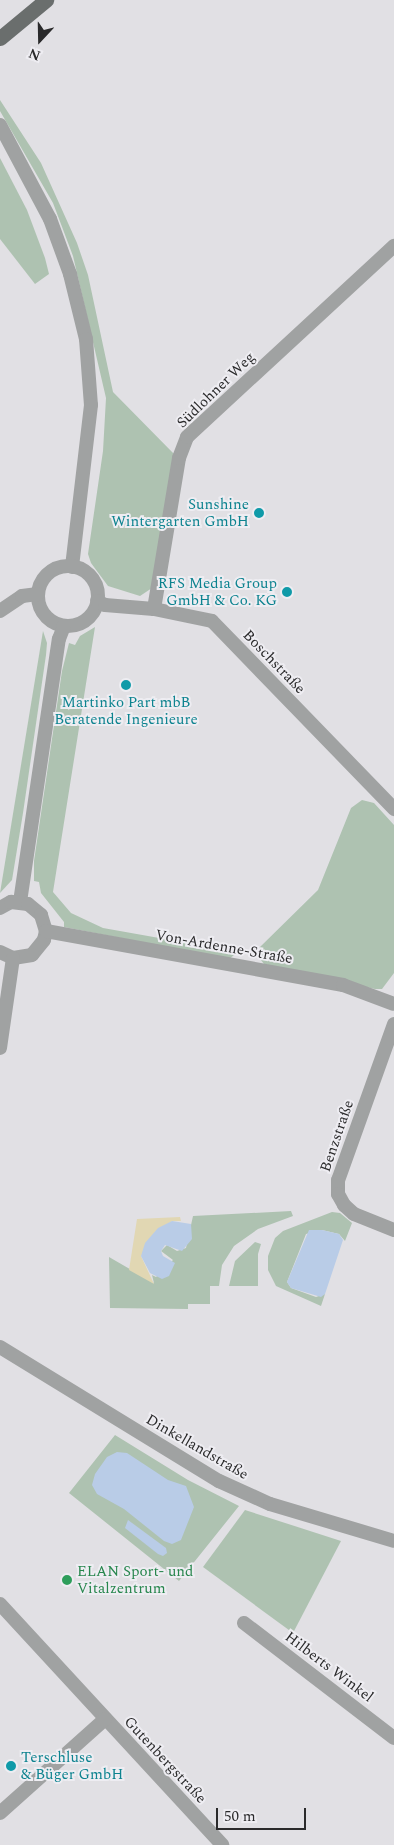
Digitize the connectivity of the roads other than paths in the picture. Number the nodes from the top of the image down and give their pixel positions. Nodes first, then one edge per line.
1 (46, 0) edge
2 (0, 38) edge
3 (0, 125) edge
4 (394, 246) edge
5 (72, 567) junction
6 (38, 594) junction
7 (98, 601) junction
8 (154, 610) junction
9 (0, 611) edge
10 (64, 626) junction
11 (394, 808) edge
12 (20, 902) junction
13 (0, 908) edge
14 (46, 931) junction
15 (6, 955) edge
16 (394, 1004) edge
17 (394, 1024) edge
18 (0, 1048) edge
19 (394, 1230) edge
20 (0, 1347) edge
21 (394, 1540) edge
22 (0, 1604) edge
23 (244, 1623) dead end
24 (105, 1719) junction
25 (394, 1738) edge
26 (0, 1813) edge
27 (222, 1845) edge

1 - 2 main road
3 - 5 street
4 - 8 street, Südlohner Weg
5 - 6 street
5 - 7 street
6 - 9 street
6 - 10 street
7 - 8 street, Boschstraße
7 - 10 street
8 - 11 street, Boschstraße
10 - 12 street
12 - 13 street
12 - 14 street
14 - 15 street
14 - 16 street, Von-Ardenne-Straße
15 - 18 street
17 - 19 street, Benzstraße
20 - 21 street, Dinkellandstraße
22 - 24 street, Gutenbergstraße
23 - 25 street, Hilberts Winkel
24 - 26 street, Gutenbergstraße
24 - 27 street, Gutenbergstraße

